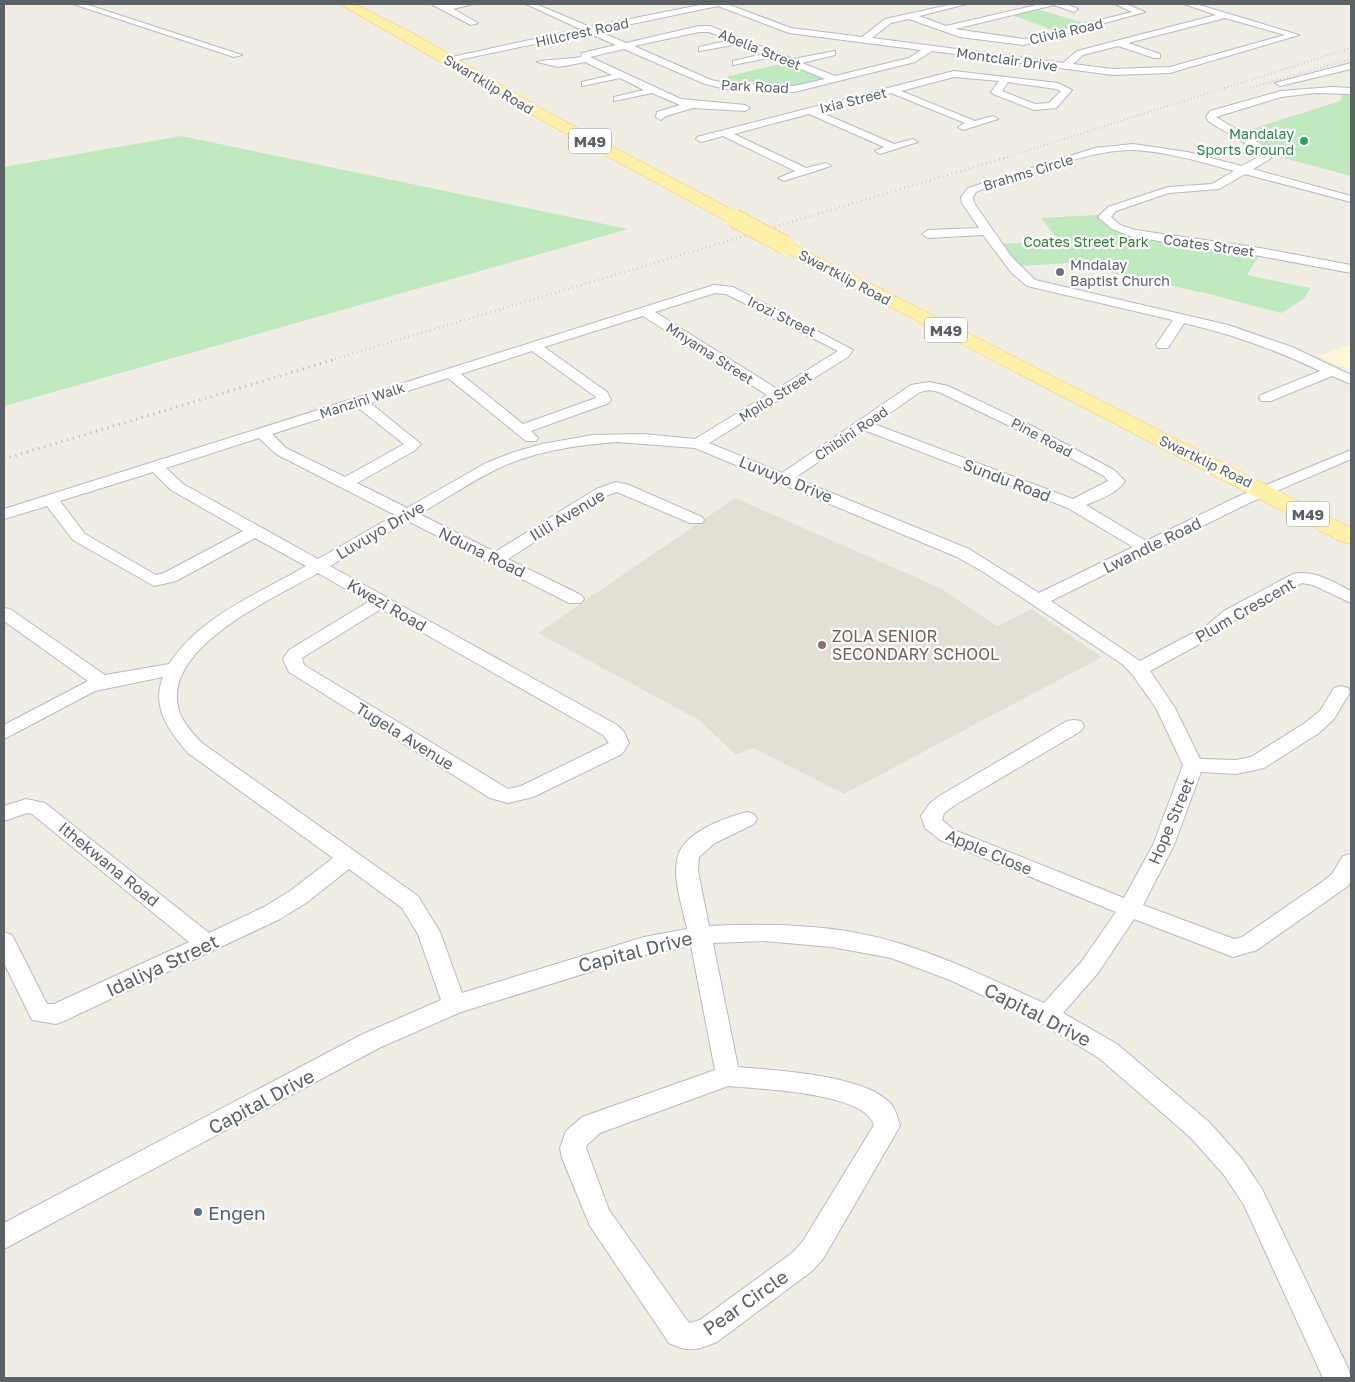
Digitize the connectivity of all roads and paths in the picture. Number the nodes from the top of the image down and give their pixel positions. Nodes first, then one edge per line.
1 (77, 4) edge
2 (346, 4) edge
3 (435, 4) edge
4 (469, 4) edge
5 (530, 4) edge
6 (716, 4) edge
7 (720, 4) edge
8 (957, 4) edge
9 (1051, 4) edge
10 (1058, 4) edge
11 (1119, 4) edge
12 (1188, 4) edge
13 (444, 8) junction
14 (1074, 9) dead end
15 (1225, 15) junction
16 (910, 16) junction
17 (986, 19) junction
18 (474, 23) dead end
19 (1188, 24) junction
20 (1005, 26) dead end
21 (946, 29) junction
22 (1076, 29) junction
23 (1204, 29) dead end
24 (591, 30) junction
25 (1154, 34) junction
26 (1169, 38) dead end
27 (741, 40) junction
28 (864, 40) junction
29 (1118, 43) junction
30 (626, 45) junction
31 (702, 49) dead end
32 (929, 49) junction
33 (482, 52) junction
34 (832, 53) dead end
35 (774, 54) junction
36 (237, 55) dead end
37 (1157, 56) dead end
38 (448, 59) junction
39 (586, 59) junction
40 (542, 62) dead end
41 (792, 62) junction
42 (736, 63) dead end
43 (891, 65) junction
44 (1351, 66) edge
45 (1064, 67) junction
46 (468, 71) junction
47 (622, 75) junction
48 (834, 79) junction
49 (1006, 79) junction
50 (930, 80) junction
51 (585, 84) dead end
52 (752, 88) junction
53 (654, 90) junction
54 (891, 90) junction
55 (1351, 91) edge
56 (617, 99) dead end
57 (1222, 100) dead end
58 (950, 102) dead end
59 (691, 105) junction
60 (932, 107) junction
61 (745, 108) junction
62 (810, 111) junction
63 (913, 112) dead end
64 (661, 117) dead end
65 (993, 119) dead end
66 (767, 122) junction
67 (870, 124) dead end
68 (975, 124) junction
69 (851, 129) junction
70 (957, 129) dead end
71 (724, 133) junction
72 (830, 134) dead end
73 (701, 139) dead end
74 (913, 142) dead end
75 (783, 147) dead end
76 (892, 147) junction
77 (764, 152) junction
78 (873, 153) dead end
79 (750, 156) dead end
80 (826, 166) dead end
81 (1245, 170) junction
82 (806, 172) junction
83 (784, 178) dead end
84 (1351, 199) edge
85 (988, 231) junction
86 (928, 234) dead end
87 (1351, 269) edge
88 (722, 289) joint
89 (645, 311) junction
90 (1181, 318) junction
91 (534, 346) junction
92 (841, 346) joint
93 (1163, 346) dead end
94 (1332, 371) junction
95 (451, 373) junction
96 (1351, 380) edge
97 (916, 388) joint
98 (776, 395) junction
99 (1266, 398) dead end
100 (359, 401) junction
101 (863, 425) junction
102 (522, 429) junction
103 (260, 432) junction
104 (698, 444) junction
105 (541, 447) junction
106 (1351, 454) edge
107 (156, 465) junction
108 (785, 478) junction
109 (345, 483) junction
110 (1265, 491) junction
111 (50, 499) junction
112 (1074, 505) junction
113 (4, 514) edge
114 (406, 515) junction
115 (696, 520) dead end
116 (255, 531) junction
117 (1351, 537) edge
118 (1146, 548) junction
119 (496, 559) junction
120 (319, 566) junction
121 (1351, 598) edge
122 (575, 599) dead end
123 (1039, 600) junction
124 (380, 602) junction
125 (4, 613) edge
126 (174, 669) junction
127 (1140, 669) junction
128 (102, 682) junction
129 (1342, 692) dead end
130 (1074, 726) dead end
131 (4, 733) edge
132 (619, 743) joint
133 (1194, 765) junction
134 (4, 814) edge
135 (747, 819) dead end
136 (348, 858) junction
137 (1351, 862) edge
138 (1130, 909) junction
139 (701, 935) junction
140 (4, 940) edge
141 (208, 944) junction
142 (454, 1005) junction
143 (1047, 1015) junction
144 (728, 1076) junction
145 (4, 1237) edge
146 (1338, 1378) edge

1 - 36 street
2 - 38 main road, Swartklip Road / M49
3 - 13 street
4 - 13 street
5 - 24 street, Park Road
6 - 24 street, Hillcrest Road
7 - 28 street, Montclair Drive
8 - 16 street
9 - 17 street
10 - 14 street
11 - 22 street, Clivia Road
12 - 15 street
13 - 18 street
15 - 19 street
15 - 45 street, Montclair Drive
16 - 21 street, Clivia Road
16 - 28 street
17 - 20 street
17 - 21 street
19 - 23 street
19 - 25 street
21 - 22 street, Clivia Road
22 - 29 street
24 - 30 street, Park Road
24 - 33 street, Hillcrest Road
25 - 26 street
25 - 29 street
27 - 30 street, Abelia Street
27 - 31 street
27 - 35 street, Abelia Street
28 - 32 street, Montclair Drive
29 - 37 street
29 - 45 street
30 - 39 street, Abelia Street
30 - 52 street, Park Road
32 - 43 street, Park Road
32 - 45 street, Montclair Drive
33 - 38 street, Hillcrest Road
33 - 46 main road
34 - 41 street
35 - 41 street, Abelia Street
35 - 42 street
38 - 46 main road, Swartklip Road / M49
39 - 40 street, Abelia Street
39 - 47 street
41 - 48 street, Abelia Street
43 - 48 street, Park Road
43 - 50 street
44 - 57 street
46 - 110 main road, Swartklip Road / M49, bridge
47 - 51 street
47 - 53 street
48 - 52 street, Park Road
49 - 49 street, Ixia Street
49 - 50 street, Ixia Street
50 - 54 street, Ixia Street
52 - 61 street
53 - 56 street
53 - 59 street
54 - 60 street
54 - 62 street, Ixia Street
55 - 81 street
58 - 60 street
59 - 61 street
59 - 64 street
60 - 63 street
60 - 68 street
61 - 66 street
62 - 66 street, Ixia Street
62 - 69 street
65 - 68 street
66 - 71 street, Ixia Street
67 - 69 street
68 - 70 street
69 - 72 street
69 - 76 street
71 - 73 street, Ixia Street
71 - 77 street
74 - 76 street
75 - 77 street
76 - 78 street
77 - 79 street
77 - 82 street
80 - 82 street
81 - 84 street, Brahms Circle
81 - 85 street, Brahms Circle
81 - 87 street, Coates Street
82 - 83 street
85 - 86 street
85 - 90 street, Brahms Circle
88 - 89 street, Manzini Walk
88 - 92 street, Irozi Street
89 - 91 street, Manzini Walk
89 - 98 street, Mnyama Street
90 - 93 street
90 - 94 street, Brahms Circle
91 - 95 street, Manzini Walk
91 - 102 street
92 - 98 street, Mpilo Street
94 - 96 street, Brahms Circle
94 - 99 street
95 - 100 street, Manzini Walk
95 - 102 street
97 - 101 street, Chibini Road
97 - 112 street, Pine Road
98 - 104 street, Mpilo Street
100 - 103 street, Manzini Walk
100 - 109 street
101 - 108 street, Chibini Road
101 - 112 street, Sundu Road
102 - 105 street
103 - 107 street, Manzini Walk
103 - 109 street, Nduna Road
104 - 105 street, Luvuyo Drive
104 - 108 street, Luvuyo Drive
105 - 114 street, Luvuyo Drive
106 - 110 street, Lwandle Road
107 - 111 street, Manzini Walk
107 - 116 street, Kwezi Road
108 - 123 street, Luvuyo Drive
109 - 114 street, Nduna Road
110 - 117 main road, Swartklip Road / M49
110 - 118 street, Lwandle Road
111 - 113 street, Manzini Walk
111 - 116 street
112 - 118 street, Sundu Road
114 - 119 street, Nduna Road
114 - 120 street, Luvuyo Drive
115 - 119 street, Ilili Avenue
116 - 120 street, Kwezi Road
118 - 123 street, Lwandle Road
119 - 122 street, Nduna Road
120 - 124 street, Kwezi Road
120 - 126 street, Luvuyo Drive
121 - 127 street, Plum Crescent
123 - 127 street, Hope Street
124 - 132 street, Kwezi Road
124 - 132 street, Tugela Avenue
125 - 128 street
126 - 128 street
126 - 136 street, Luvuyo Drive
127 - 133 street, Hope Street
128 - 131 street
129 - 133 street
130 - 138 street, Apple Close
133 - 138 street, Hope Street
134 - 141 street, Ithekwana Road
135 - 139 street
136 - 141 street, Idaliya Street
136 - 142 street, Luvuyo Drive
137 - 138 street
138 - 143 street, Hope Street
139 - 142 street, Capital Drive
139 - 143 street, Capital Drive
139 - 144 street
140 - 141 street, Idaliya Street
142 - 145 street, Capital Drive
143 - 146 street, Capital Drive
144 - 144 street, Pear Circle

